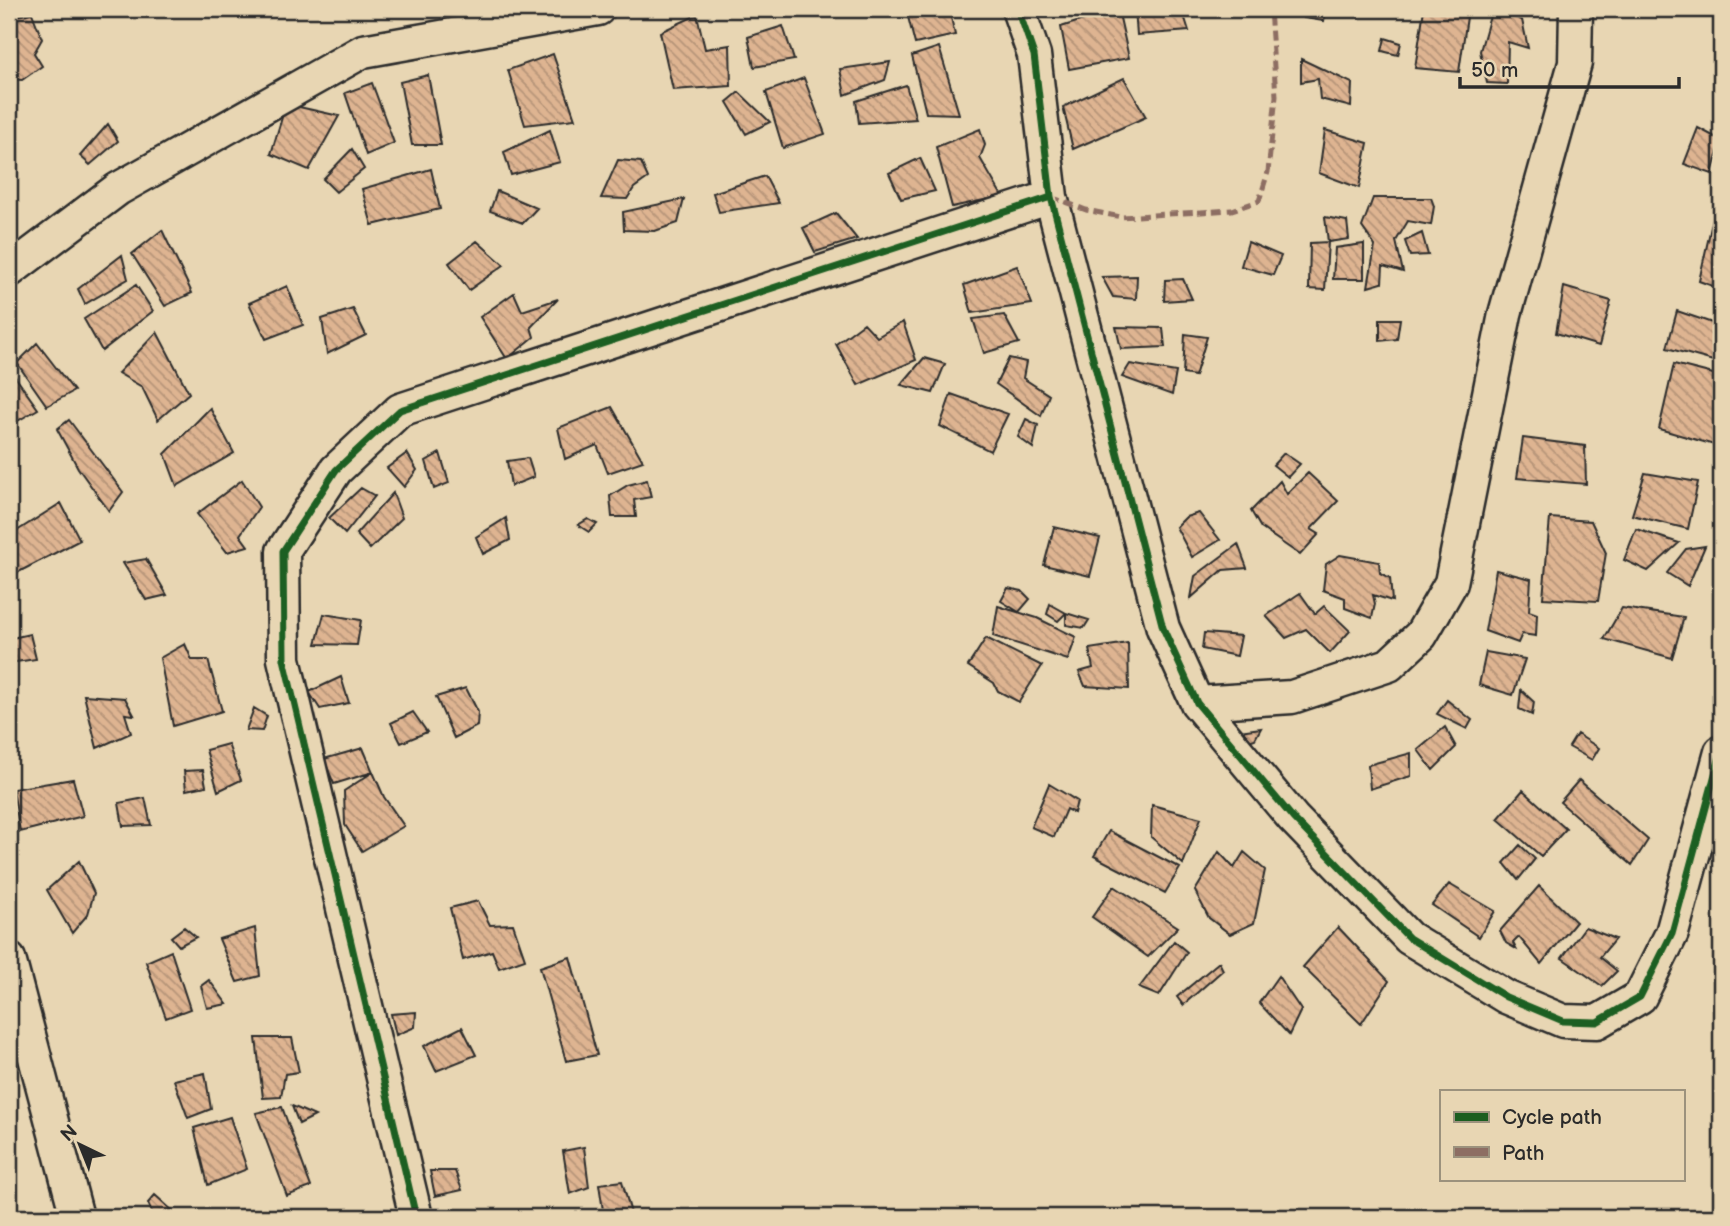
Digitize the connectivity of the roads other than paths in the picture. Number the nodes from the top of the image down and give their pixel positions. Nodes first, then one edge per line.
1 (598, 9) edge
2 (1018, 9) edge
3 (1576, 9) edge
4 (1051, 197) junction
5 (9, 271) edge
6 (1197, 703) junction
7 (1721, 752) edge
8 (9, 959) edge
9 (77, 1217) edge
10 (416, 1217) edge

1 - 5 street
2 - 4 street
3 - 6 street
4 - 6 street
4 - 10 street
6 - 7 street
8 - 9 street

